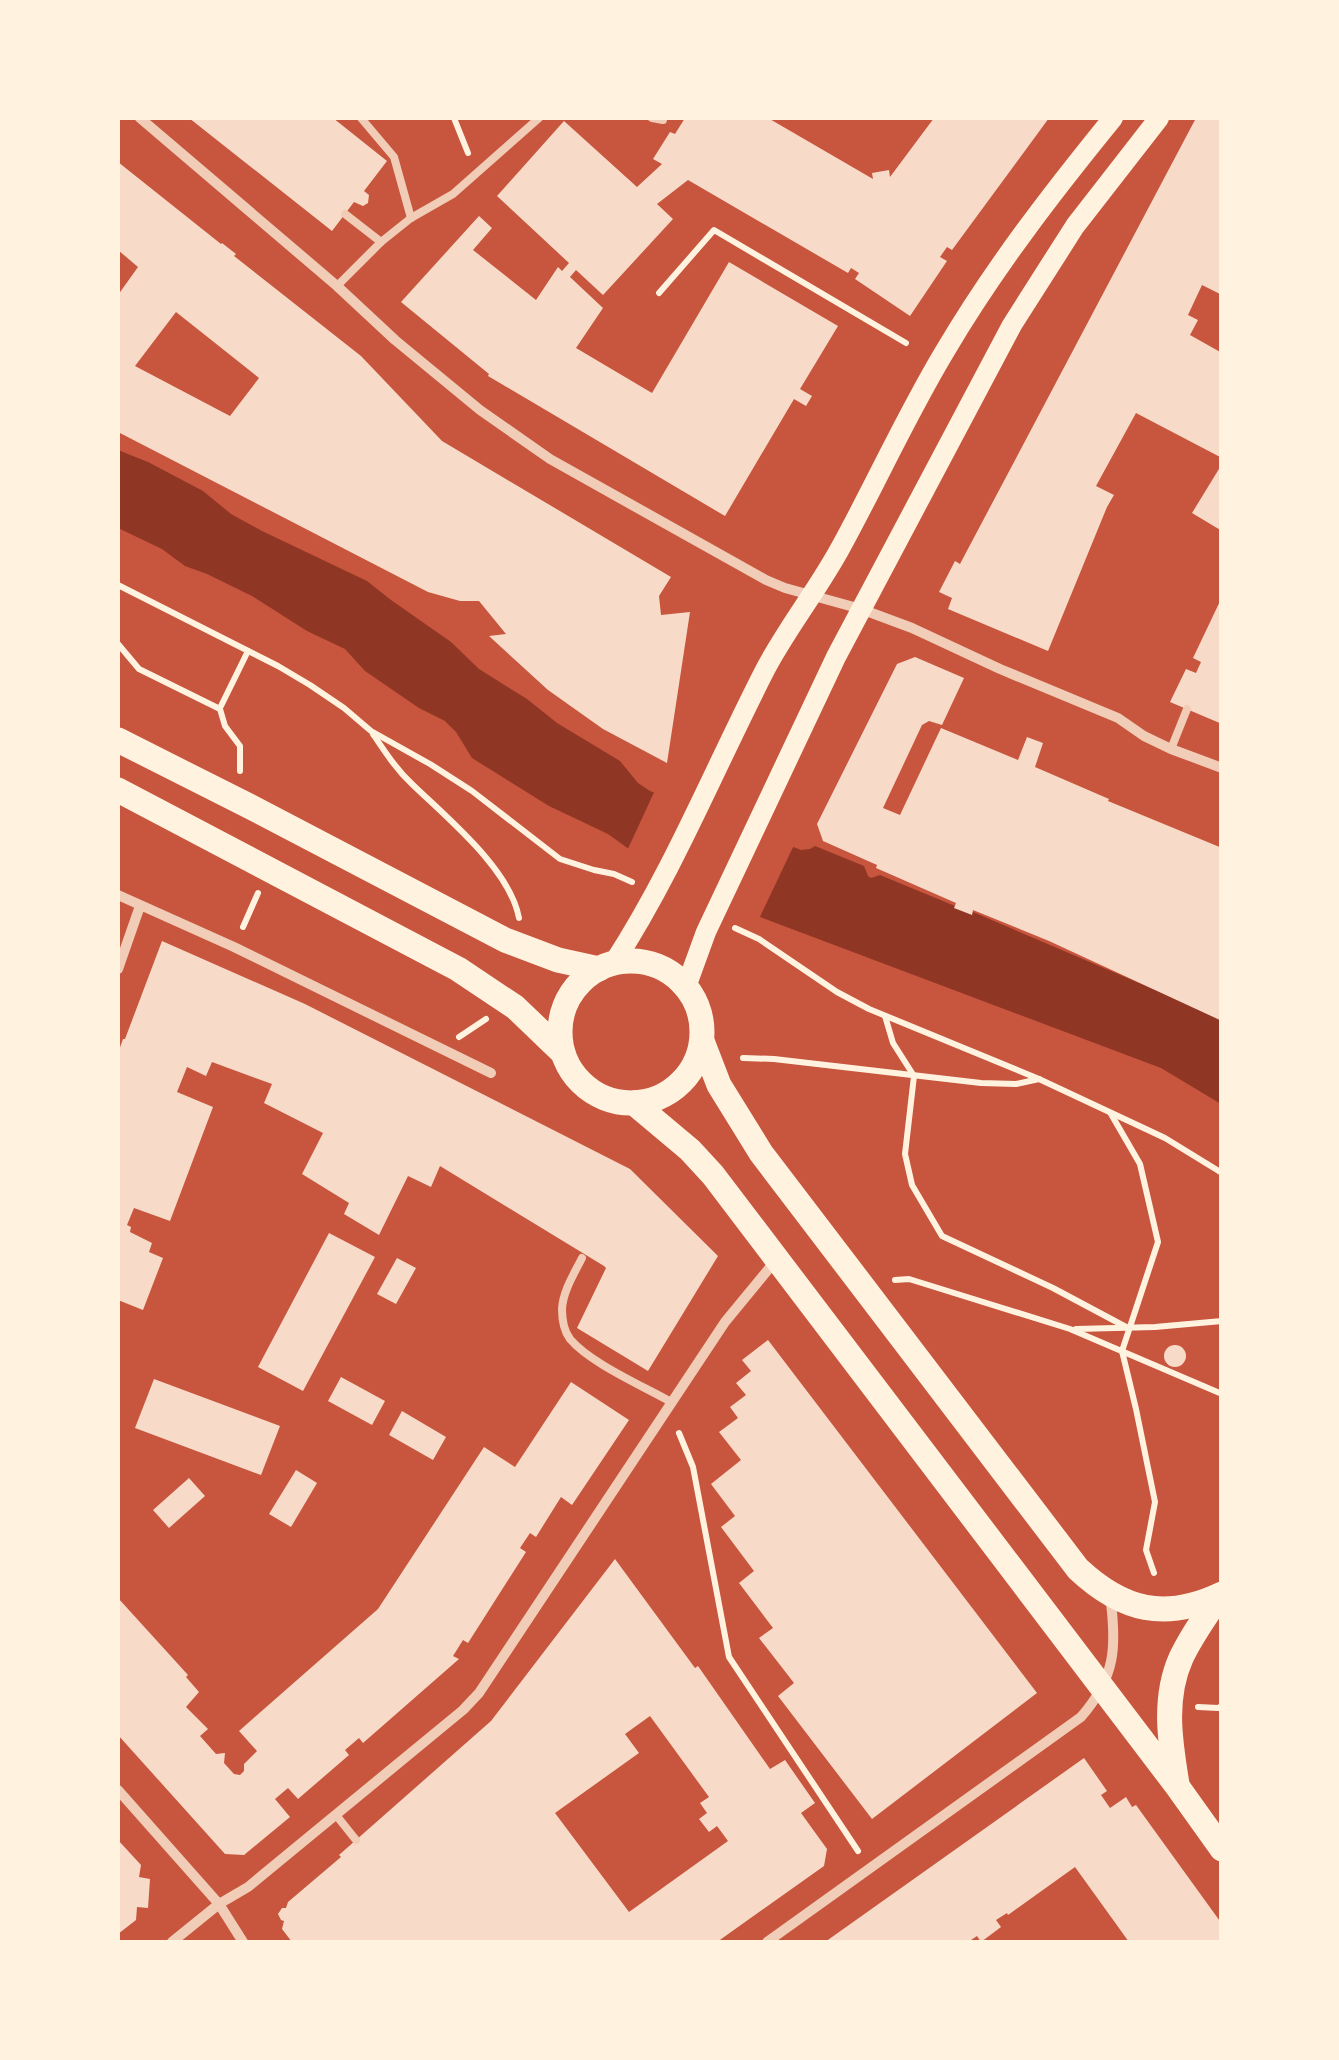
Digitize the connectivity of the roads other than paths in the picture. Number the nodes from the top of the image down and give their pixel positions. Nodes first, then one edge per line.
1 (140, 118) edge
2 (362, 118) edge
3 (539, 118) edge
4 (652, 118) edge
5 (1112, 118) edge
6 (1159, 118) edge
7 (663, 120) dead end
8 (345, 214) dead end
9 (410, 218) junction
10 (382, 242) junction
11 (337, 286) junction
12 (810, 595) junction
13 (861, 609) junction
14 (1187, 709) dead end
15 (118, 740) edge
16 (1171, 749) junction
17 (1222, 768) edge
18 (118, 790) edge
19 (118, 895) edge
20 (140, 906) junction
21 (606, 966) junction
22 (118, 969) edge
23 (686, 987) junction
24 (702, 1041) junction
25 (563, 1053) junction
26 (491, 1073) dead end
27 (634, 1104) junction
28 (582, 1258) dead end
29 (776, 1260) junction
30 (671, 1402) junction
31 (1220, 1595) edge
32 (1110, 1596) junction
33 (1103, 1688) junction
34 (1177, 1786) junction
35 (118, 1790) edge
36 (336, 1814) junction
37 (356, 1840) dead end
38 (1222, 1849) edge
39 (219, 1904) junction
40 (172, 1942) edge
41 (243, 1942) edge
42 (767, 1942) edge

1 - 11 street
2 - 9 lane
3 - 9 lane
4 - 7 lane
5 - 12 main road
6 - 13 main road
8 - 10 lane
9 - 10 lane
10 - 11 lane
11 - 12 street
12 - 13 street
12 - 21 main road
13 - 16 street
13 - 23 main road
14 - 16 lane
15 - 21 main road
16 - 17 street
18 - 25 main road
19 - 20 street
20 - 22 street
20 - 26 street
21 - 23 main road
21 - 25 main road
23 - 24 main road
24 - 27 main road
24 - 32 main road
25 - 27 main road
27 - 29 main road
28 - 30 lane
29 - 30 street
29 - 33 main road
30 - 36 street
31 - 32 main road
31 - 34 main road
32 - 33 street
33 - 34 main road
33 - 42 street
34 - 38 main road
35 - 39 street
36 - 37 lane
36 - 39 street
39 - 40 street
39 - 41 street

